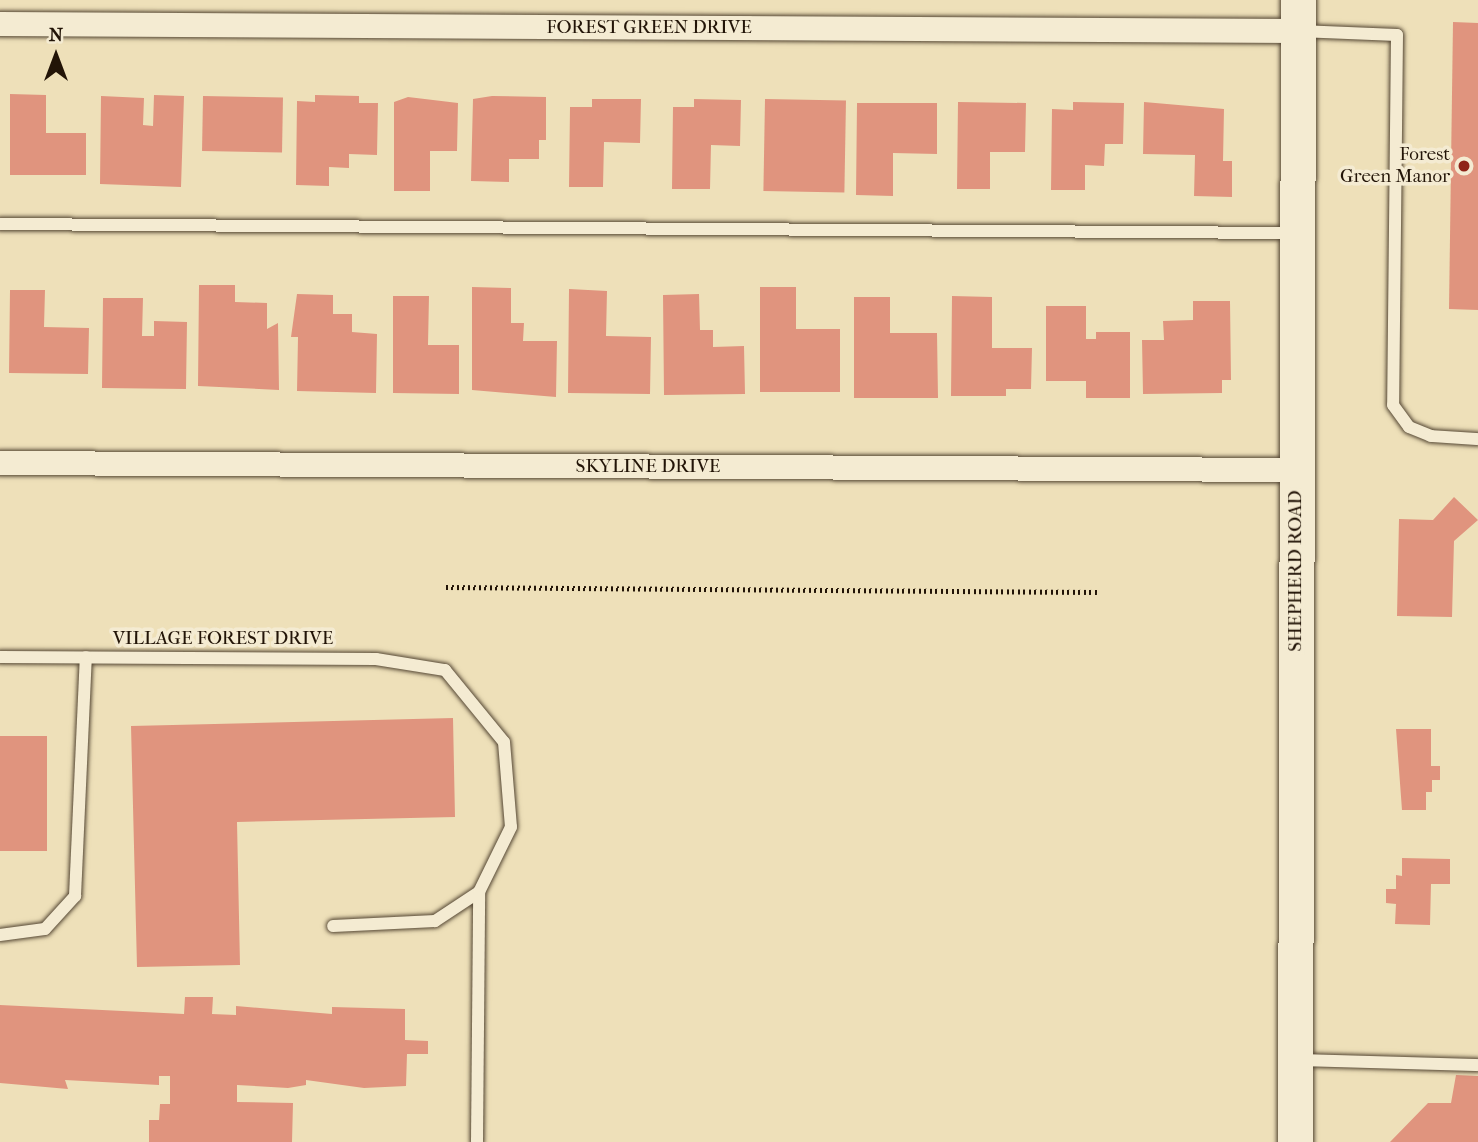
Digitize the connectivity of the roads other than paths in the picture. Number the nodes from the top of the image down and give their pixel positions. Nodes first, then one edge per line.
1 (1298, 16) edge
2 (0, 24) edge
3 (0, 224) edge
4 (1297, 233) junction
5 (1478, 439) edge
6 (0, 463) edge
7 (1297, 470) junction
8 (0, 657) edge
9 (86, 657) junction
10 (480, 892) junction
11 (333, 926) dead end
12 (0, 935) edge
13 (1295, 1060) junction
14 (1478, 1065) edge
15 (477, 1142) edge
16 (1295, 1142) edge

1 - 2 street, FOREST GREEN DRIVE
1 - 4 street, SHEPHERD ROAD
1 - 5 lane
3 - 4 lane
4 - 7 street, SHEPHERD ROAD
6 - 7 street, SKYLINE DRIVE
7 - 13 street, SHEPHERD ROAD
8 - 9 lane, VILLAGE FOREST DRIVE
9 - 10 lane, VILLAGE FOREST DRIVE
9 - 12 lane
10 - 11 lane
10 - 15 lane
13 - 14 lane
13 - 16 street, SHEPHERD ROAD

